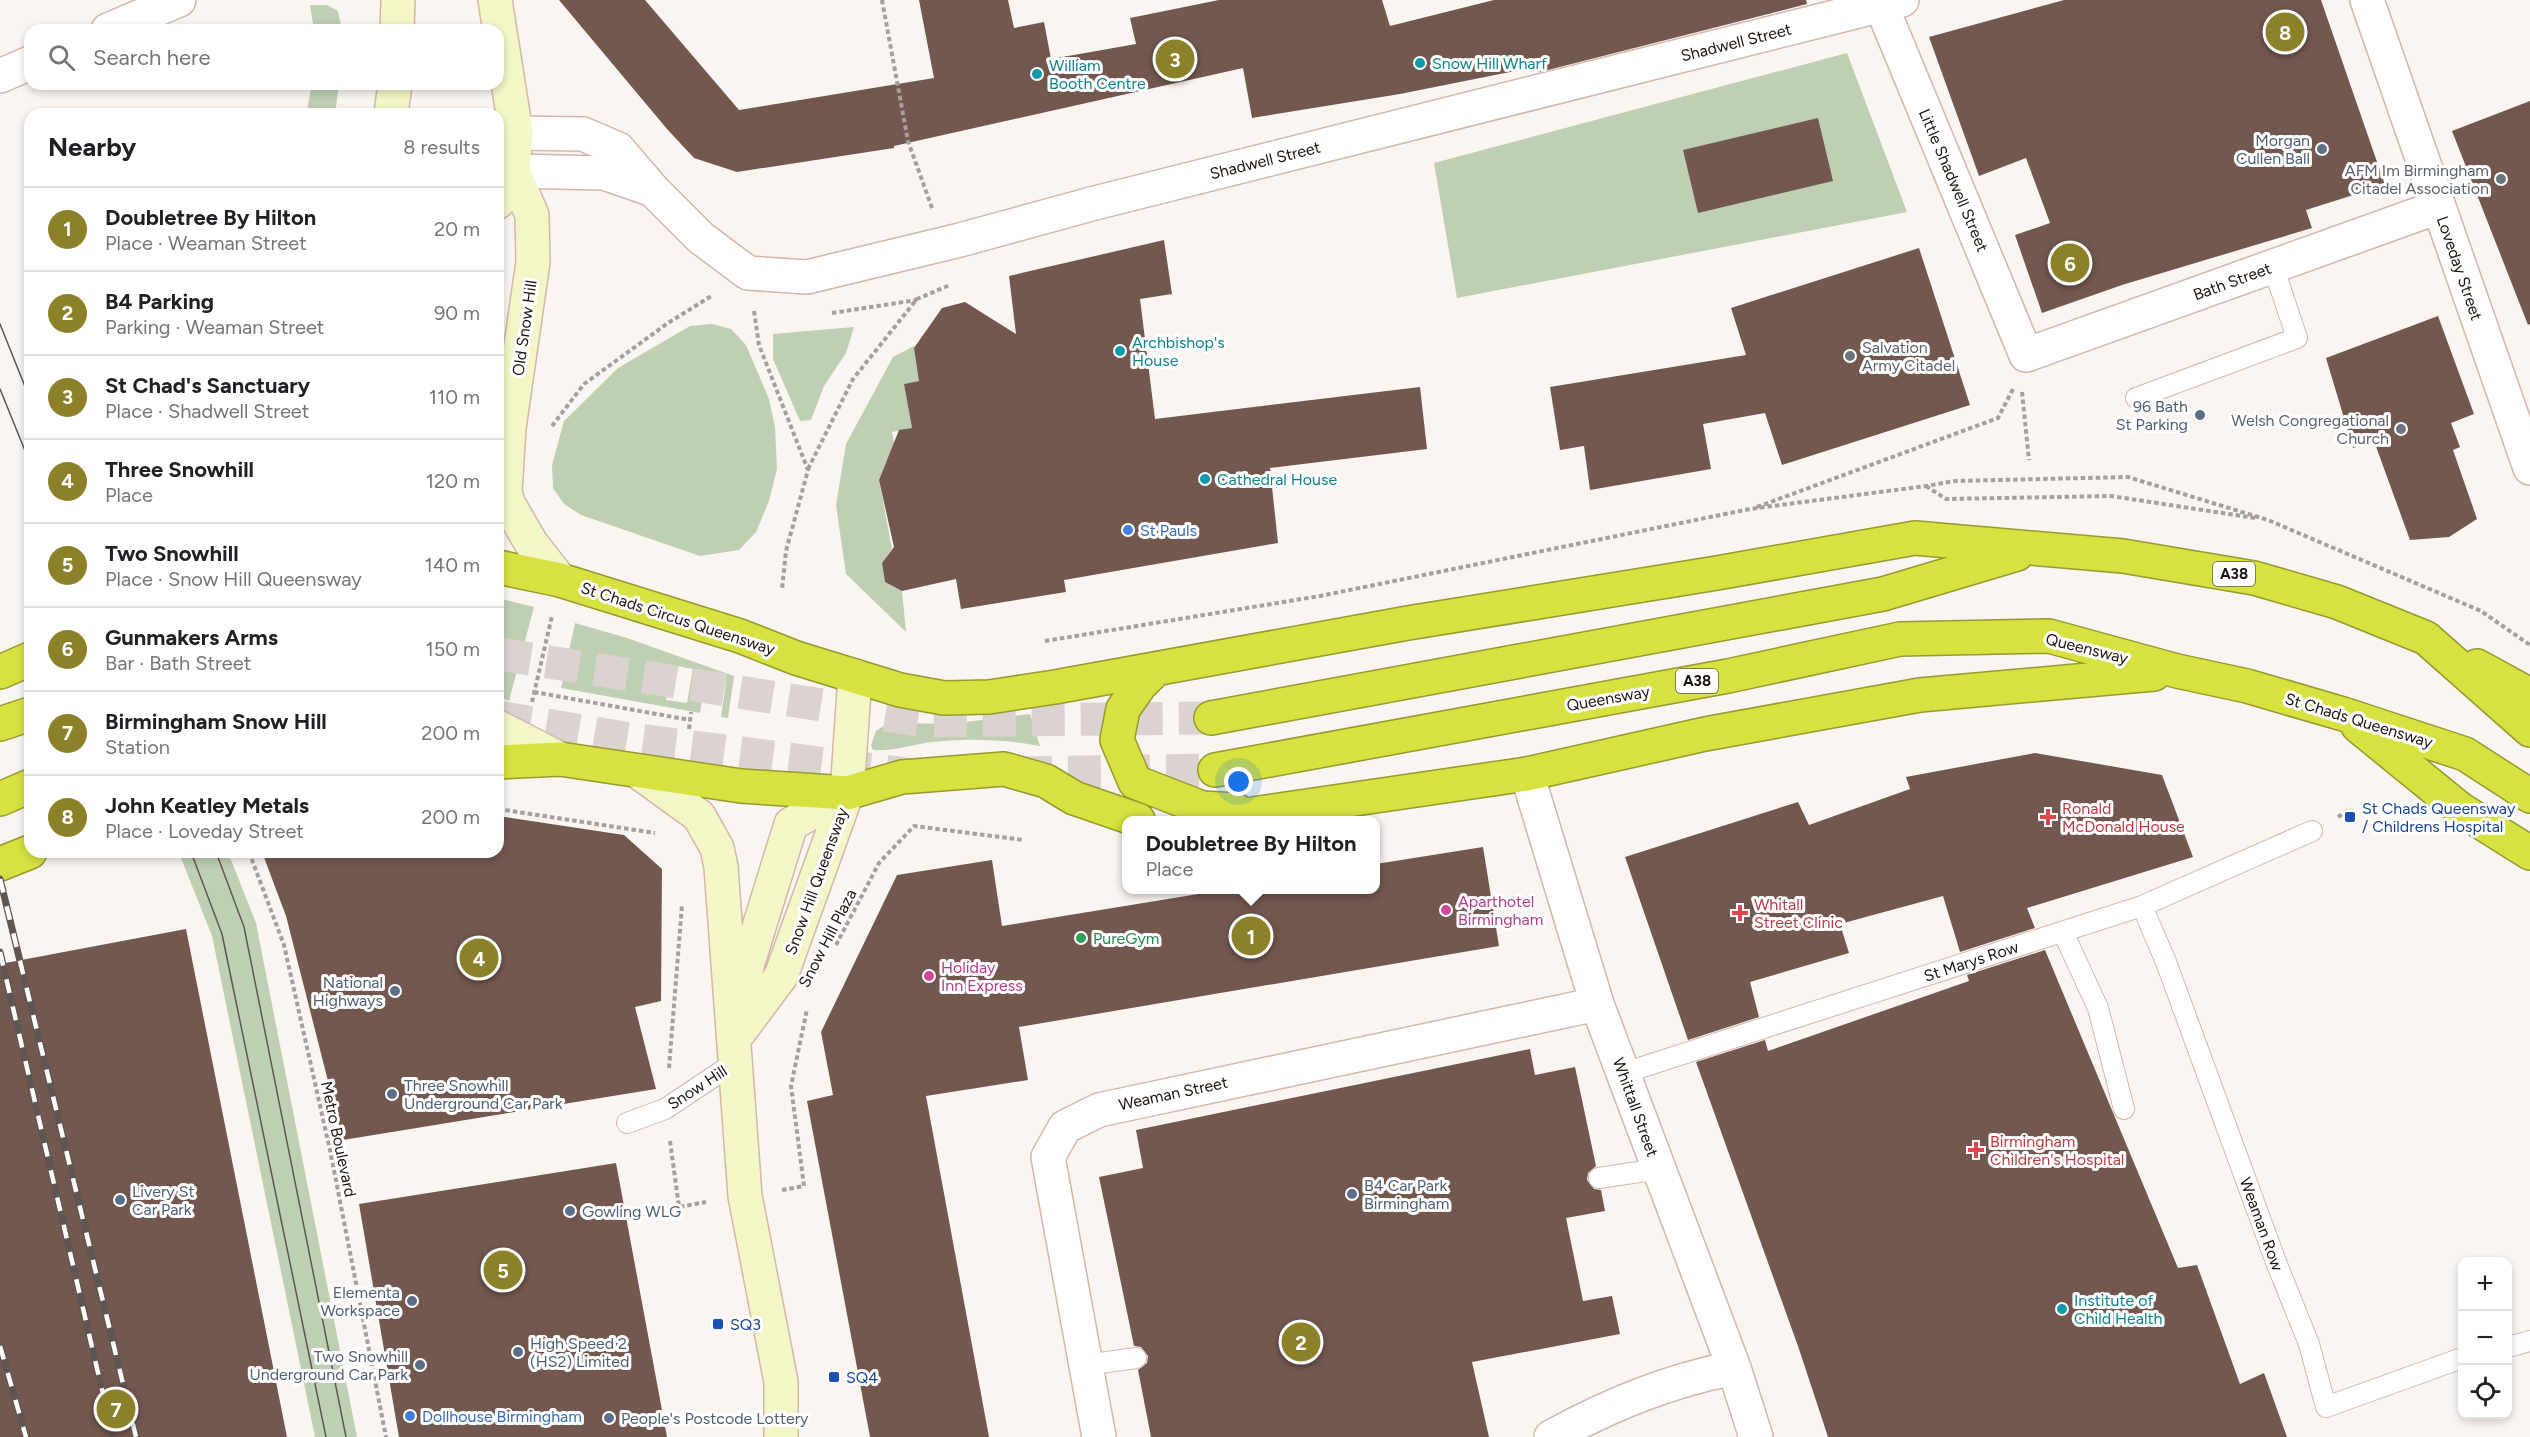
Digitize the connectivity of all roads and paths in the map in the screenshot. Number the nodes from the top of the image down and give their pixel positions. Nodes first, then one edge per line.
1 (179, 0) edge
2 (398, 0) edge
3 (487, 0) edge
4 (495, 0) edge
5 (882, 0) edge
6 (2367, 0) edge
7 (1891, 3) edge
8 (122, 24) edge
9 (397, 24) edge
10 (481, 24) edge
11 (497, 24) edge
12 (24, 66) edge
13 (0, 76) edge
14 (394, 90) edge
15 (503, 90) edge
16 (392, 108) edge
17 (507, 135) edge
18 (513, 171) junction
19 (504, 190) edge
20 (654, 191) junction
21 (2438, 207) junction
22 (960, 240) junction
23 (2273, 266) junction
24 (748, 273) junction
25 (2024, 364) junction
26 (2136, 398) dead end
27 (552, 426) dead end
28 (2029, 460) dead end
29 (2530, 468) edge
30 (808, 470) junction
31 (1926, 486) dead end
32 (2268, 520) dead end
33 (2033, 549) junction
34 (504, 568) edge
35 (560, 580) junction
36 (782, 589) dead end
37 (2426, 638) junction
38 (1045, 641) dead end
39 (24, 662) edge
40 (1155, 670) junction
41 (2177, 671) junction
42 (0, 672) edge
43 (855, 676) junction
44 (534, 692) junction
45 (2530, 694) edge
46 (691, 712) dead end
47 (2343, 714) junction
48 (24, 716) edge
49 (1210, 718) tunnel mouth
50 (690, 720) junction
51 (0, 724) edge
52 (689, 729) dead end
53 (2530, 730) edge
54 (510, 734) edge
55 (560, 759) junction
56 (504, 762) edge
57 (1215, 770) tunnel mouth
58 (637, 771) junction
59 (1527, 774) junction
60 (24, 789) edge
61 (848, 793) junction
62 (2530, 796) edge
63 (0, 799) edge
64 (504, 810) edge
65 (1268, 812) junction
66 (1126, 816) edge
67 (1240, 816) edge
68 (2312, 831) dead end
69 (658, 834) dead end
70 (1024, 840) dead end
71 (2530, 853) edge
72 (24, 854) edge
73 (251, 858) edge
74 (0, 864) edge
75 (682, 902) dead end
76 (2142, 906) junction
77 (2063, 932) junction
78 (831, 955) dead end
79 (1597, 1004) junction
80 (807, 1007) dead end
81 (733, 1040) junction
82 (1624, 1073) junction
83 (665, 1109) junction
84 (2124, 1109) dead end
85 (627, 1123) dead end
86 (1659, 1169) junction
87 (1599, 1178) dead end
88 (804, 1186) dead end
89 (745, 1196) junction
90 (2530, 1341) edge
91 (2512, 1346) edge
92 (1136, 1358) dead end
93 (2458, 1360) edge
94 (1086, 1365) junction
95 (1734, 1368) junction
96 (386, 1437) edge
97 (781, 1437) edge
98 (1099, 1437) edge
99 (1550, 1437) edge
100 (1756, 1437) edge

1 - 8 street
2 - 9 street
3 - 10 street
4 - 11 street, Old Snow Hill
5 - 22 path
6 - 21 street, Loveday Street
7 - 22 street, Shadwell Street
7 - 25 street, Little Shadwell Street
12 - 13 street
14 - 16 street
15 - 17 street, Old Snow Hill
17 - 18 street, Old Snow Hill
17 - 20 street
18 - 19 street, Old Snow Hill
18 - 20 street
18 - 35 street, Old Snow Hill
20 - 24 street
21 - 23 street, Bath Street
21 - 29 street, Loveday Street
22 - 24 street, Shadwell Street
22 - 30 path
23 - 25 street, Bath Street
23 - 26 lane
24 - 27 path
24 - 30 path
25 - 28 path
25 - 38 path
30 - 36 path
31 - 32 path
33 - 37 highway, A38
33 - 40 highway, St Chads Circus Queensway
33 - 49 highway, A38
34 - 35 highway, St Chads Circus Queensway
35 - 43 highway, St Chads Circus Queensway
35 - 44 path
37 - 45 highway
37 - 53 highway, A38
39 - 42 highway
40 - 43 highway, St Chads Circus Queensway
40 - 65 highway
41 - 47 highway, St Chads Queensway / A38
41 - 57 highway, Queensway / A38
41 - 59 highway
43 - 61 street
44 - 50 path
44 - 54 path
46 - 50 path
47 - 62 highway, St Chads Queensway / A38
47 - 71 highway
48 - 51 highway
50 - 52 path
54 - 55 street
55 - 56 highway
55 - 58 highway
58 - 61 highway
58 - 81 street
59 - 65 highway
59 - 79 street, Whittall Street
60 - 63 highway
61 - 66 highway
61 - 81 street, Snow Hill Queensway
64 - 69 path
65 - 67 highway
68 - 76 lane, St Marys Row
70 - 78 path, Snow Hill Plaza
72 - 74 highway
73 - 96 path, Metro Boulevard
75 - 83 path
76 - 77 lane, St Marys Row
76 - 93 lane, Weaman Row
77 - 82 lane, St Marys Row
77 - 84 lane
79 - 82 street, Whittall Street
79 - 94 street, Weaman Street
80 - 88 path, Snow Hill Plaza
81 - 83 lane, Snow Hill
81 - 89 street
82 - 86 street, Whittall Street
83 - 85 lane, Snow Hill
83 - 89 path
86 - 87 lane
86 - 95 street, Whittall Street
89 - 97 street
90 - 91 lane
92 - 94 lane
94 - 98 street, Weaman Street
95 - 99 street
95 - 100 street, Whittall Street

